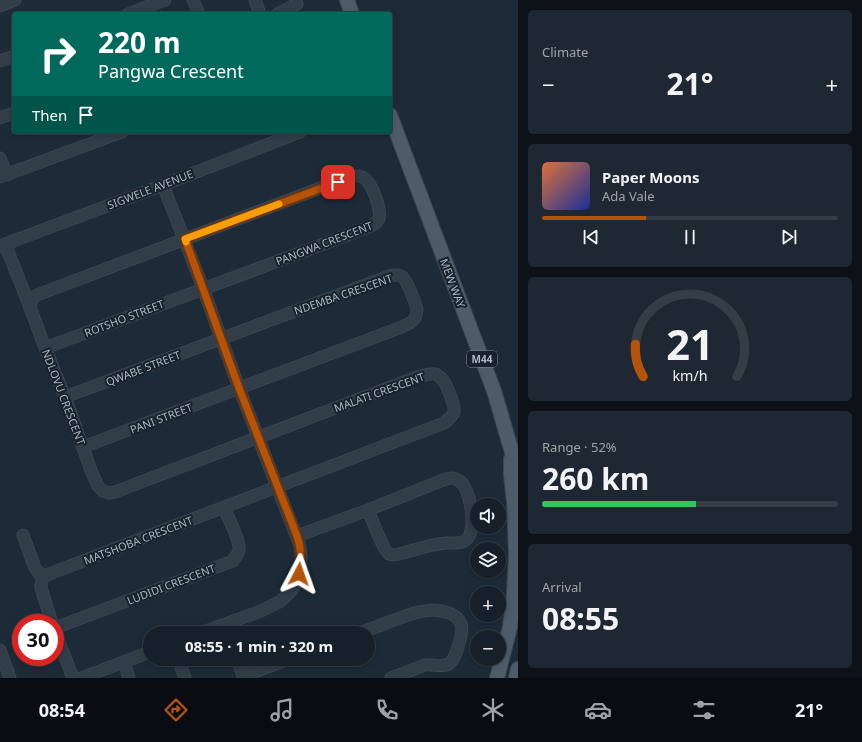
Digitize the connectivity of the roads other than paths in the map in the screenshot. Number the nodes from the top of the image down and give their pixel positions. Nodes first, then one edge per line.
1 (15, 0) edge
2 (165, 0) edge
3 (193, 0) edge
4 (255, 0) edge
5 (347, 0) edge
6 (297, 4) dead end
7 (0, 6) edge
8 (133, 12) edge
9 (199, 12) edge
10 (259, 12) edge
11 (281, 12) edge
12 (351, 12) edge
13 (12, 57) edge
14 (0, 61) edge
15 (12, 114) edge
16 (0, 118) edge
17 (392, 120) edge
18 (117, 134) edge
19 (295, 134) edge
20 (0, 158) edge
21 (3, 176) edge
22 (163, 185) junction
23 (185, 239) junction
24 (2, 245) edge
25 (203, 288) junction
26 (30, 307) junction
27 (221, 338) junction
28 (45, 348) junction
29 (239, 388) junction
30 (65, 397) junction
31 (259, 437) junction
32 (83, 447) junction
33 (515, 464) edge
34 (277, 487) junction
35 (224, 508) junction
36 (368, 510) junction
37 (23, 535) dead end
38 (297, 536) junction
39 (43, 578) junction
40 (49, 614) edge
41 (64, 626) edge
42 (231, 626) edge
43 (375, 627) edge
44 (0, 650) edge
45 (64, 654) edge
46 (143, 655) edge
47 (124, 663) junction
48 (181, 666) edge
49 (239, 666) edge
50 (272, 666) edge
51 (518, 668) edge
52 (243, 677) edge
53 (10, 678) edge
54 (73, 678) edge
55 (81, 678) edge
56 (129, 678) edge
57 (185, 678) edge
58 (391, 678) edge
59 (497, 678) edge
60 (516, 678) edge

1 - 7 street
2 - 8 street
3 - 9 street
4 - 10 street
5 - 12 main road
6 - 11 street
13 - 14 street
15 - 16 street
17 - 33 main road, MEW WAY / M44
18 - 21 street
19 - 22 street, SIGWELE AVENUE
20 - 21 street
22 - 23 street
22 - 24 street, SIGWELE AVENUE
23 - 25 street
23 - 25 street, PANGWA CRESCENT
23 - 26 street
24 - 26 street, NDLOVU CRESCENT
25 - 27 street
25 - 28 street, ROTSHO STREET
26 - 28 street, NDLOVU CRESCENT
27 - 29 street
27 - 29 street, NDEMBA CRESCENT
27 - 30 street, QWABE STREET
28 - 30 street, NDLOVU CRESCENT
29 - 31 street
29 - 32 street, PANI STREET
30 - 32 street, NDLOVU CRESCENT
31 - 32 street, NDLOVU CRESCENT
31 - 34 street
31 - 34 street, MALATI CRESCENT
33 - 59 main road, MEW WAY / M44
34 - 35 street, MATSHOBA CRESCENT
34 - 38 street
35 - 39 street, MATSHOBA CRESCENT
35 - 41 street, LUDIDI CRESCENT
36 - 36 street
36 - 38 street
37 - 39 street
38 - 42 street
39 - 40 street
43 - 58 street
44 - 53 street
45 - 54 street
46 - 47 street
47 - 55 street
47 - 56 street
48 - 57 street
49 - 52 street
50 - 52 street
51 - 60 main road

